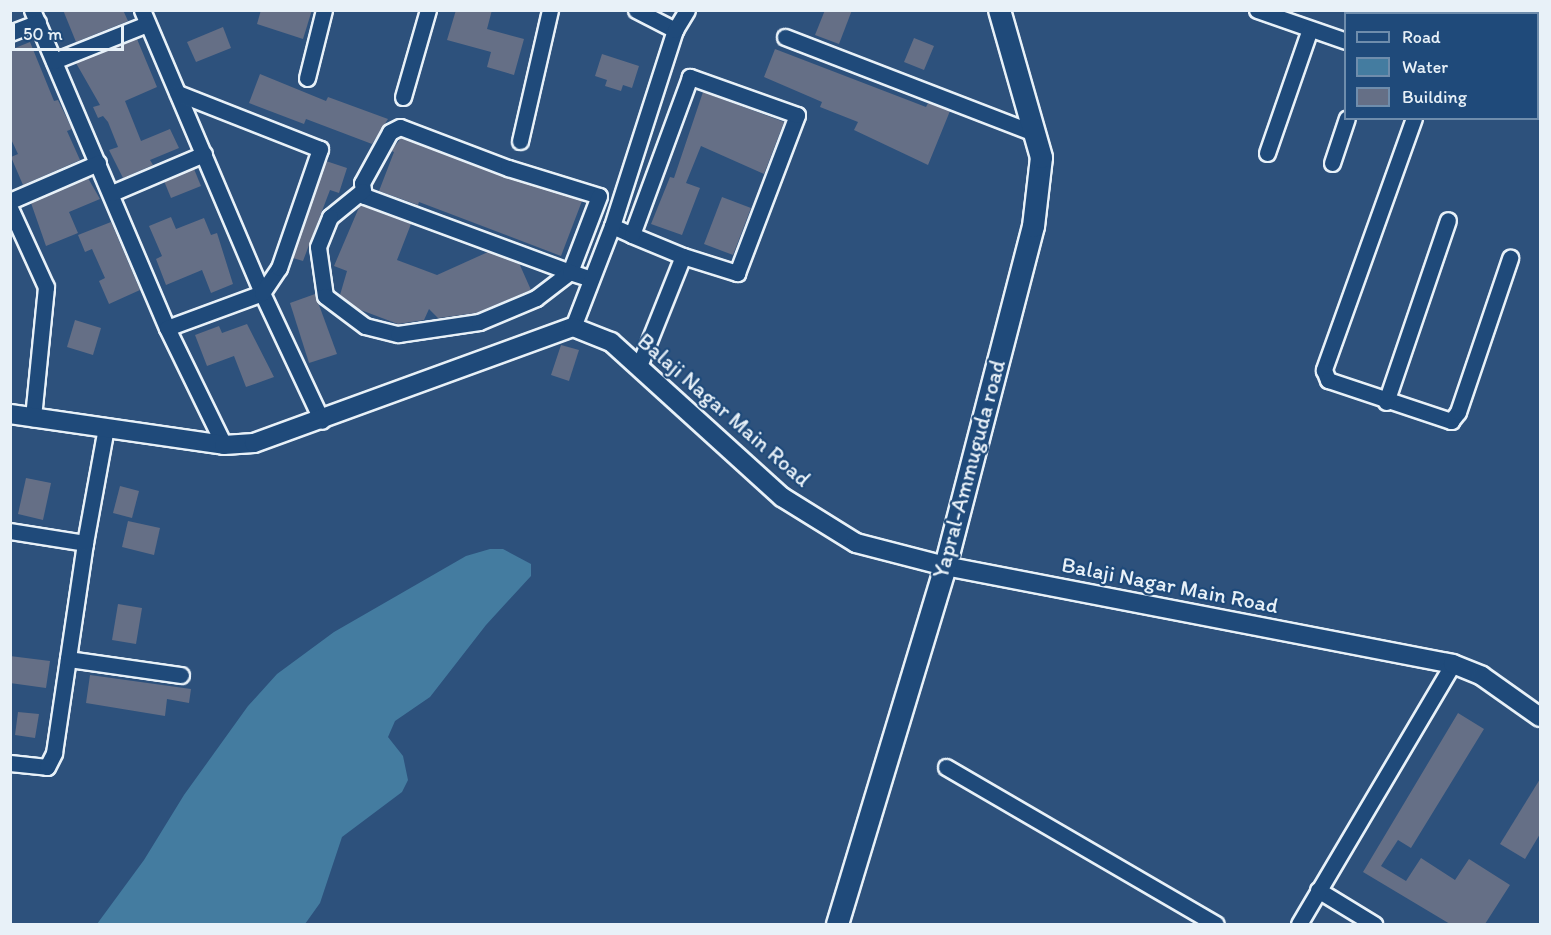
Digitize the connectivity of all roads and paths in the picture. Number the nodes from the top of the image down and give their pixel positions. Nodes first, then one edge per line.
1 (324, 10) edge
2 (428, 10) edge
3 (550, 10) edge
4 (636, 10) edge
5 (687, 10) edge
6 (1257, 10) edge
7 (998, 11) edge
8 (35, 16) edge
9 (144, 17) edge
10 (1310, 28) junction
11 (675, 30) junction
12 (10, 33) edge
13 (785, 38) dead end
14 (1344, 40) edge
15 (54, 61) junction
16 (307, 78) dead end
17 (178, 93) junction
18 (403, 97) dead end
19 (1346, 120) edge
20 (1413, 120) edge
21 (1036, 134) junction
22 (520, 141) dead end
23 (1267, 153) dead end
24 (204, 154) junction
25 (98, 163) junction
26 (1332, 163) dead end
27 (362, 190) junction
28 (112, 193) junction
29 (10, 201) edge
30 (10, 208) edge
31 (1448, 220) dead end
32 (612, 226) junction
33 (632, 235) junction
34 (682, 256) junction
35 (1509, 258) dead end
36 (570, 272) junction
37 (591, 279) junction
38 (262, 293) junction
39 (573, 327) junction
40 (167, 328) junction
41 (639, 366) junction
42 (1386, 402) junction
43 (10, 414) edge
44 (33, 418) junction
45 (322, 421) junction
46 (106, 428) junction
47 (224, 445) junction
48 (10, 531) edge
49 (84, 543) junction
50 (945, 566) junction
51 (68, 659) junction
52 (1453, 664) junction
53 (181, 675) dead end
54 (1540, 717) edge
55 (10, 763) edge
56 (946, 767) dead end
57 (1318, 890) junction
58 (837, 924) edge
59 (1216, 924) edge
60 (1299, 924) edge
61 (1374, 924) edge

1 - 16 street
2 - 18 street
3 - 22 street
4 - 11 street
5 - 11 street
6 - 10 street
7 - 21 main road, Yapral-Ammuguda road
8 - 12 street
8 - 15 street
9 - 15 street
9 - 17 street
10 - 14 street
10 - 23 street
11 - 32 street
13 - 21 street
15 - 25 street
17 - 24 street
17 - 38 street
19 - 26 street
20 - 42 street
21 - 50 main road, Yapral-Ammuguda road
24 - 28 street
24 - 38 street
25 - 28 street
25 - 29 street
27 - 36 street
27 - 36 street
27 - 36 street
28 - 40 street
30 - 44 street
31 - 42 street
32 - 33 street
32 - 37 street
33 - 34 street
33 - 34 street
34 - 41 street
35 - 42 street
36 - 37 street
37 - 39 street
38 - 40 street
38 - 45 street
39 - 41 street, Balaji Nagar Main Road
39 - 45 street
40 - 47 street
41 - 50 street, Balaji Nagar Main Road
43 - 44 street
44 - 46 street
45 - 47 street
46 - 47 street
46 - 49 street
48 - 49 street
49 - 51 street
50 - 52 street, Balaji Nagar Main Road
50 - 58 main road, Yapral-Ammuguda road
51 - 53 street
51 - 55 street
52 - 54 street, Balaji Nagar Main Road
52 - 57 street
56 - 59 street
57 - 60 street
57 - 61 street

